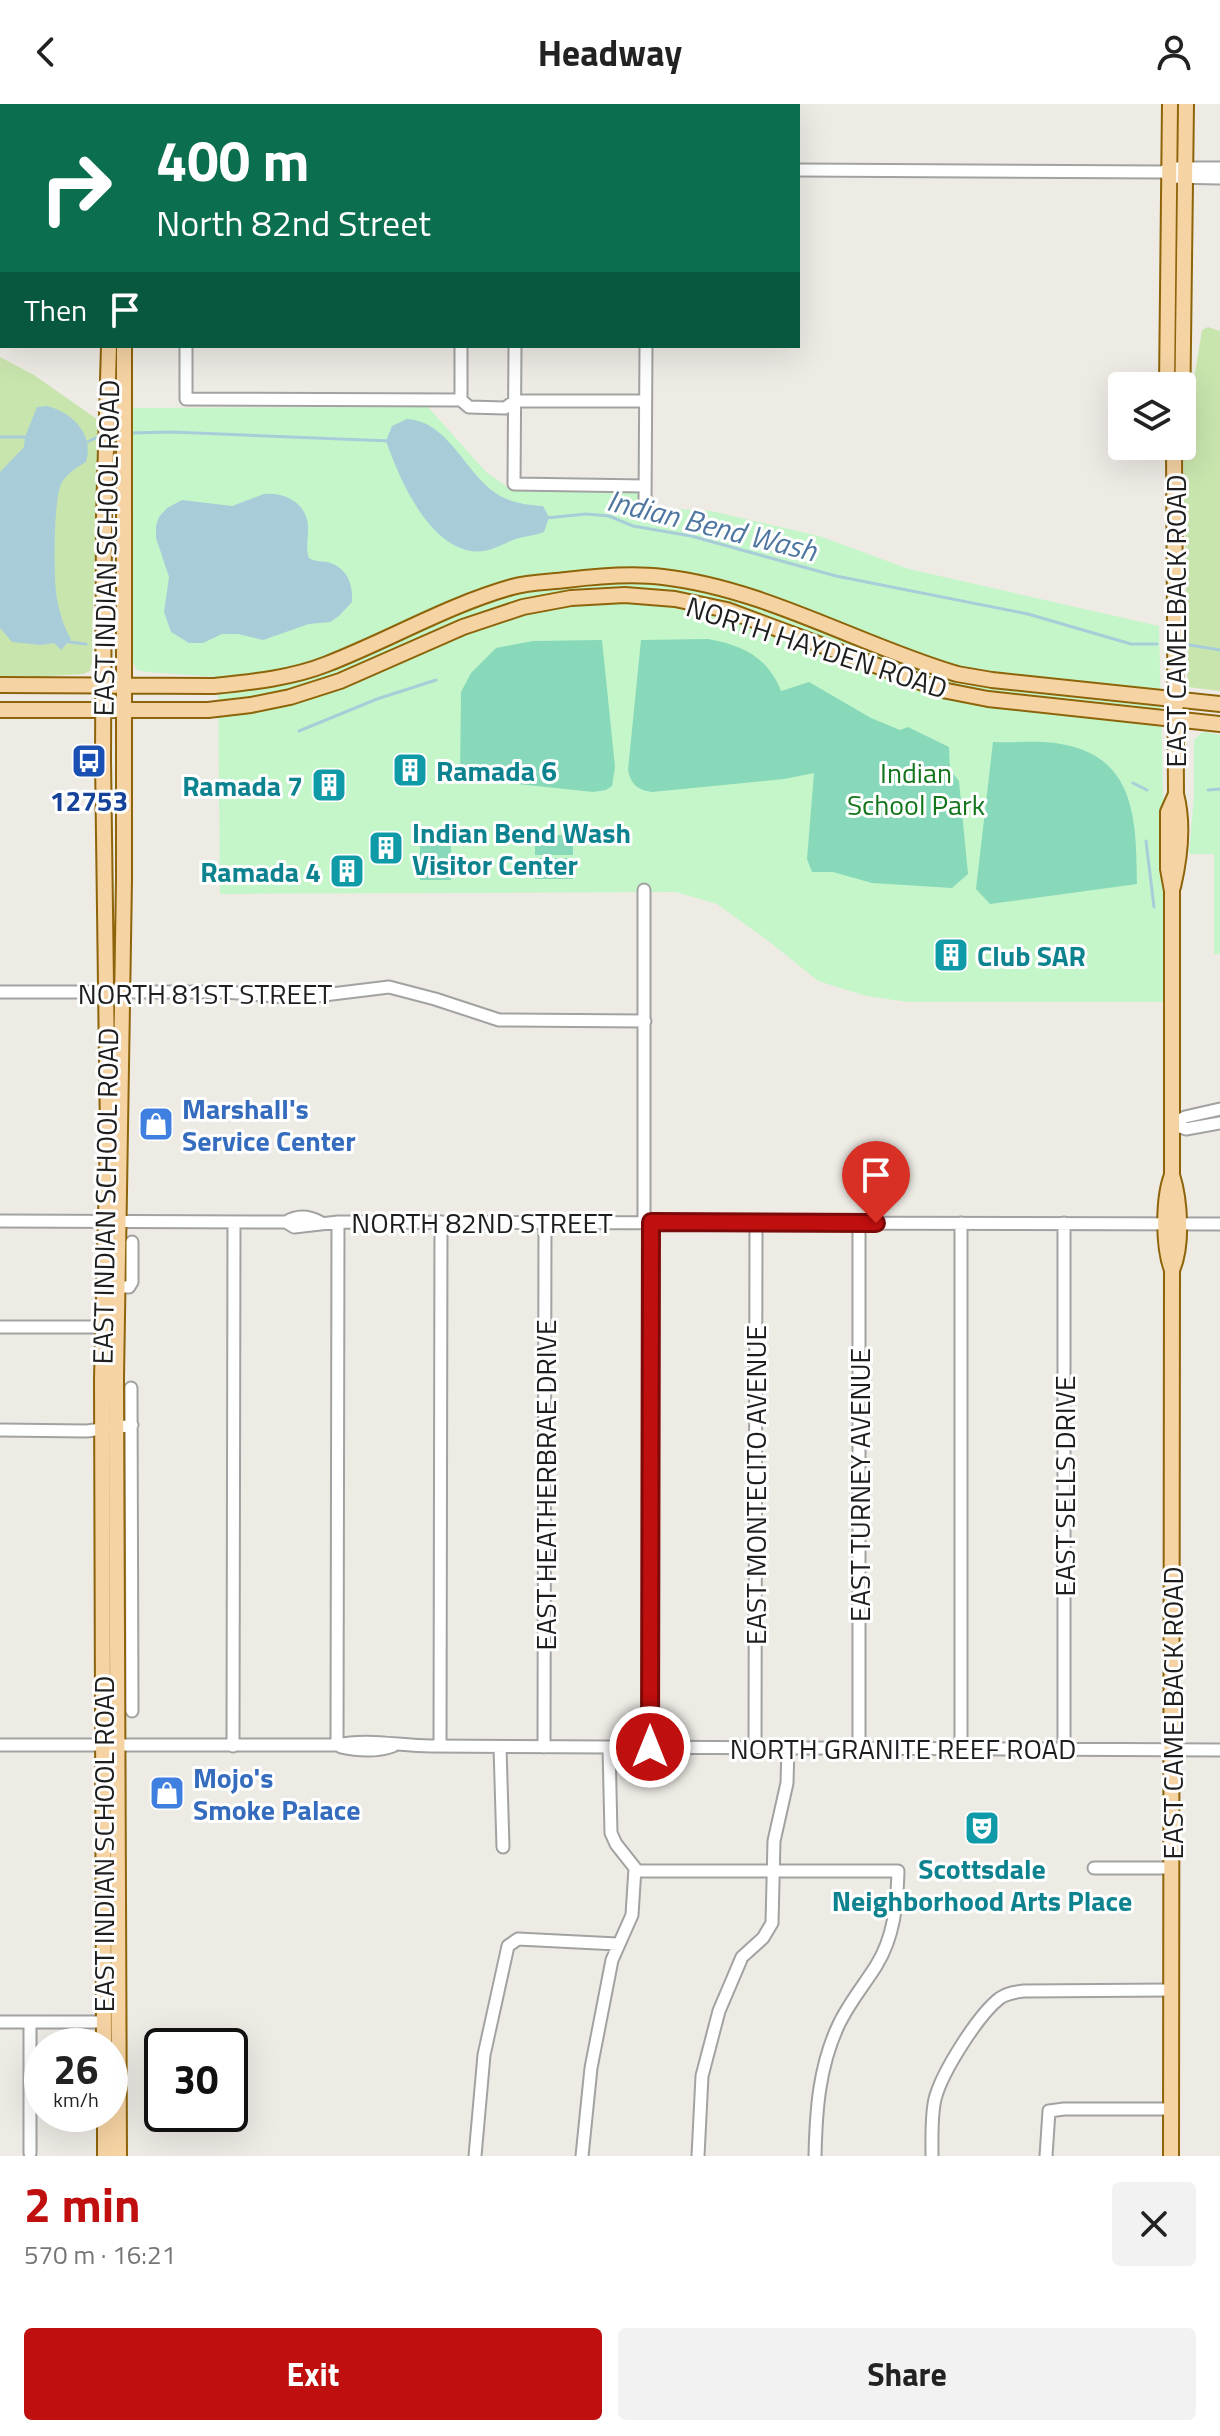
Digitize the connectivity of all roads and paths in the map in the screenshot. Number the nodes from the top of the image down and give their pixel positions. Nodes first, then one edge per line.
1 (1170, 104) edge
2 (1186, 104) edge
3 (1220, 168) edge
4 (800, 170) edge
5 (1174, 172) junction
6 (1220, 178) edge
7 (109, 348) edge
8 (124, 348) edge
9 (186, 348) edge
10 (461, 348) edge
11 (515, 348) edge
12 (646, 348) edge
13 (1167, 372) edge
14 (1180, 372) edge
15 (461, 400) junction
16 (515, 401) junction
17 (645, 401) junction
18 (115, 422) junction
19 (1174, 460) edge
20 (645, 486) junction
21 (645, 504) dead end
22 (124, 685) junction
23 (103, 686) junction
24 (0, 688) edge
25 (1175, 699) junction
26 (1220, 704) edge
27 (0, 710) edge
28 (103, 710) junction
29 (124, 710) junction
30 (1175, 721) junction
31 (1220, 724) edge
32 (644, 890) dead end
33 (0, 992) edge
34 (114, 993) junction
35 (645, 1021) junction
36 (1220, 1109) edge
37 (1220, 1123) edge
38 (1172, 1124) junction
39 (0, 1221) edge
40 (112, 1221) junction
41 (234, 1222) junction
42 (338, 1222) junction
43 (441, 1222) junction
44 (545, 1222) junction
45 (648, 1222) junction
46 (756, 1223) junction
47 (859, 1223) junction
48 (961, 1223) junction
49 (1064, 1223) junction
50 (1172, 1223) junction
51 (1220, 1224) edge
52 (132, 1242) dead end
53 (117, 1287) junction
54 (0, 1327) edge
55 (110, 1327) junction
56 (131, 1388) dead end
57 (117, 1427) junction
58 (0, 1430) edge
59 (0, 1745) edge
60 (337, 1745) junction
61 (111, 1746) junction
62 (233, 1746) junction
63 (440, 1746) junction
64 (500, 1747) junction
65 (544, 1747) junction
66 (609, 1747) junction
67 (650, 1747) junction
68 (755, 1747) junction
69 (788, 1747) junction
70 (859, 1747) junction
71 (961, 1748) junction
72 (1064, 1749) junction
73 (1172, 1750) junction
74 (1220, 1750) edge
75 (503, 1847) dead end
76 (1094, 1868) dead end
77 (1172, 1868) junction
78 (636, 1871) junction
79 (773, 1871) junction
80 (617, 1944) junction
81 (1171, 1990) junction
82 (0, 2022) edge
83 (30, 2022) junction
84 (104, 2022) junction
85 (104, 2028) edge
86 (1171, 2109) junction
87 (105, 2132) edge
88 (30, 2153) dead end
89 (105, 2156) edge
90 (119, 2156) edge
91 (475, 2156) edge
92 (582, 2156) edge
93 (698, 2156) edge
94 (815, 2156) edge
95 (932, 2156) edge
96 (1046, 2156) edge
97 (1171, 2156) edge

1 - 5 main road
2 - 5 main road
3 - 5 street
4 - 5 street
5 - 6 street
5 - 13 main road
5 - 14 main road
7 - 18 main road, EAST INDIAN SCHOOL ROAD
8 - 18 main road, EAST INDIAN SCHOOL ROAD
9 - 15 street
10 - 15 street
11 - 16 street
12 - 17 street
15 - 16 street
16 - 17 street
16 - 20 street
17 - 20 street
18 - 22 main road, EAST INDIAN SCHOOL ROAD
18 - 23 main road, EAST INDIAN SCHOOL ROAD
19 - 25 main road, EAST CAMELBACK ROAD
20 - 21 street
22 - 23 main road, NORTH HAYDEN ROAD
22 - 25 main road, NORTH HAYDEN ROAD
22 - 29 main road, EAST INDIAN SCHOOL ROAD
23 - 24 main road, NORTH HAYDEN ROAD
23 - 28 main road, EAST INDIAN SCHOOL ROAD
25 - 26 main road, NORTH HAYDEN ROAD
25 - 30 main road, EAST CAMELBACK ROAD
27 - 28 main road, NORTH HAYDEN ROAD
28 - 29 main road, NORTH HAYDEN ROAD
28 - 34 main road, EAST INDIAN SCHOOL ROAD
29 - 30 main road, NORTH HAYDEN ROAD
29 - 34 main road, EAST INDIAN SCHOOL ROAD
30 - 31 main road, NORTH HAYDEN ROAD
30 - 38 main road, EAST CAMELBACK ROAD
32 - 35 street
33 - 34 street, NORTH 81ST STREET
34 - 35 street, NORTH 81ST STREET
34 - 40 main road, EAST INDIAN SCHOOL ROAD
35 - 45 street
36 - 38 street
37 - 38 street
38 - 50 main road, EAST CAMELBACK ROAD
39 - 40 street, NORTH 82ND STREET
40 - 41 street, NORTH 82ND STREET
40 - 53 main road, EAST INDIAN SCHOOL ROAD
40 - 55 main road, EAST INDIAN SCHOOL ROAD
41 - 42 street, NORTH 82ND STREET
41 - 62 street
42 - 43 street, NORTH 82ND STREET
42 - 60 street
43 - 44 street, NORTH 82ND STREET
43 - 63 street
44 - 45 street, NORTH 82ND STREET
44 - 65 street, EAST HEATHERBRAE DRIVE
45 - 46 street, NORTH 82ND STREET
45 - 67 street
46 - 47 street, NORTH 82ND STREET
46 - 68 street, EAST MONTECITO AVENUE
47 - 48 street, NORTH 82ND STREET
47 - 70 street, EAST TURNEY AVENUE
48 - 49 street, NORTH 82ND STREET
48 - 71 street
49 - 50 street, NORTH 82ND STREET
49 - 72 street, EAST SELLS DRIVE
50 - 51 street, NORTH 82ND STREET
50 - 73 main road, EAST CAMELBACK ROAD
52 - 53 street, EAST INDIAN SCHOOL ROAD
53 - 55 main road, EAST INDIAN SCHOOL ROAD
54 - 55 street
55 - 57 main road, EAST INDIAN SCHOOL ROAD
56 - 57 street, EAST INDIAN SCHOOL ROAD
57 - 58 street
57 - 61 main road, EAST INDIAN SCHOOL ROAD
57 - 61 main road, EAST INDIAN SCHOOL ROAD
59 - 61 street, NORTH GRANITE REEF ROAD
60 - 62 street, NORTH GRANITE REEF ROAD
60 - 63 street, NORTH GRANITE REEF ROAD
61 - 62 street, NORTH GRANITE REEF ROAD
61 - 84 main road, EAST INDIAN SCHOOL ROAD
61 - 90 main road, EAST INDIAN SCHOOL ROAD
63 - 64 street, NORTH GRANITE REEF ROAD
64 - 65 street, NORTH GRANITE REEF ROAD
64 - 75 street
65 - 66 street, NORTH GRANITE REEF ROAD
66 - 67 street, NORTH GRANITE REEF ROAD
66 - 78 street
67 - 68 street, NORTH GRANITE REEF ROAD
68 - 69 street, NORTH GRANITE REEF ROAD
69 - 70 street, NORTH GRANITE REEF ROAD
69 - 79 street
70 - 71 street, NORTH GRANITE REEF ROAD
71 - 72 street, NORTH GRANITE REEF ROAD
72 - 73 street, NORTH GRANITE REEF ROAD
73 - 74 street, NORTH GRANITE REEF ROAD
73 - 77 main road, EAST CAMELBACK ROAD
76 - 77 street
77 - 81 main road, EAST CAMELBACK ROAD
78 - 79 street
78 - 80 street
79 - 93 street
79 - 94 street
80 - 91 street
80 - 92 street
81 - 86 main road, EAST CAMELBACK ROAD
81 - 95 street
82 - 83 street
83 - 84 street
83 - 88 street
84 - 85 main road, EAST INDIAN SCHOOL ROAD
86 - 96 street
86 - 97 main road, EAST CAMELBACK ROAD
87 - 89 main road

